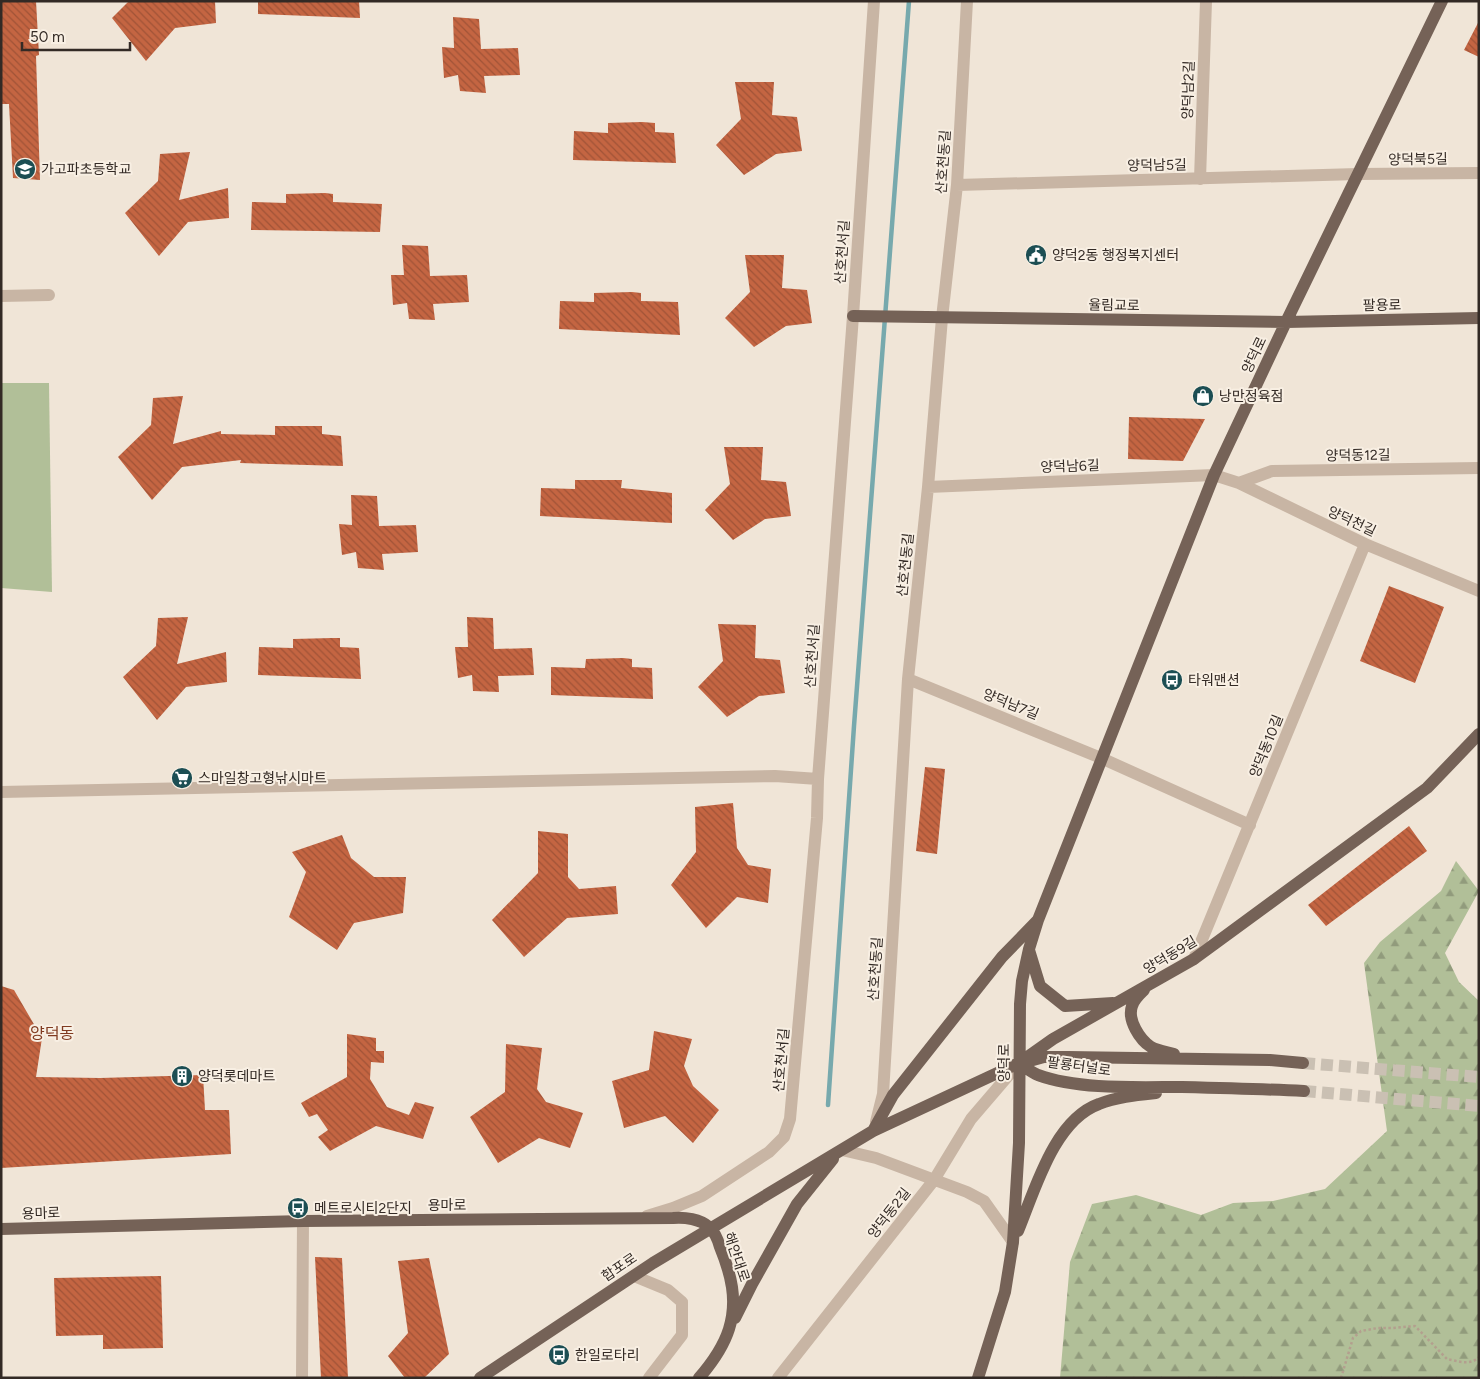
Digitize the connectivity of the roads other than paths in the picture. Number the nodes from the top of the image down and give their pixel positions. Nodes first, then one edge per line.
1 (874, 1) edge
2 (967, 1) edge
3 (1206, 1) edge
4 (1442, 1) edge
5 (1479, 173) edge
6 (1358, 174) junction
7 (1200, 179) junction
8 (957, 185) junction
9 (49, 295) dead end
10 (1, 296) edge
11 (853, 316) junction
12 (942, 318) junction
13 (1479, 318) edge
14 (1286, 322) junction
15 (1479, 468) edge
16 (1214, 475) junction
17 (1239, 483) junction
18 (928, 487) junction
19 (1365, 544) junction
20 (1479, 591) edge
21 (908, 679) junction
22 (1479, 734) edge
23 (1101, 758) junction
24 (818, 779) junction
25 (1, 792) edge
26 (1250, 824) junction
27 (1038, 920) junction
28 (1029, 949) junction
29 (1194, 960) junction
30 (1153, 982) junction
31 (1116, 1003) junction
32 (1209, 1059) junction
33 (1303, 1062) tunnel mouth
34 (1019, 1063) junction
35 (1202, 1088) junction
36 (1304, 1092) tunnel mouth
37 (873, 1131) junction
38 (837, 1153) junction
39 (934, 1180) junction
40 (778, 1187) joint
41 (633, 1219) junction
42 (302, 1220) junction
43 (710, 1228) junction
44 (1, 1229) edge
45 (1013, 1242) junction
46 (634, 1276) junction
47 (726, 1336) junction
48 (302, 1378) edge
49 (480, 1378) edge
50 (649, 1378) edge
51 (699, 1378) edge
52 (778, 1378) edge
53 (978, 1378) edge

1 - 11 street, 산호천서길
2 - 8 street, 산호천동길
3 - 7 street, 양덕남2길
4 - 6 main road, 양덕로
5 - 6 street, 양덕북5길
6 - 7 street, 양덕남5길
6 - 14 main road, 양덕로
7 - 8 street, 양덕남5길
8 - 12 street, 산호천동길
9 - 10 street
11 - 12 main road, 율림교로
11 - 24 street, 산호천서길
12 - 14 main road, 율림교로
12 - 18 street, 산호천동길
13 - 14 main road, 팔용로
14 - 16 main road, 양덕로
15 - 17 street, 양덕동12길
16 - 17 street, 양덕천길
16 - 18 street, 양덕남6길
16 - 23 main road, 양덕로
17 - 19 street, 양덕천길
18 - 21 street, 산호천동길
19 - 20 street, 양덕천길
19 - 26 street, 양덕동10길
21 - 23 street, 양덕남7길
21 - 37 street, 산호천동길
22 - 29 main road, 양덕동9길
23 - 26 street
23 - 27 main road, 양덕로
24 - 25 street
24 - 41 street, 산호천서길
26 - 29 street, 양덕동10길
27 - 28 main road, 양덕로
27 - 37 main road
28 - 31 main road
28 - 34 main road, 양덕로
29 - 30 main road, 양덕동9길
30 - 31 main road, 양덕동9길
30 - 32 main road
31 - 34 main road, 양덕동9길
32 - 33 main road, 팔룡터널로
32 - 34 main road, 팔룡터널로
34 - 35 main road, 팔룡터널로
34 - 37 main road, 양덕동9길
34 - 39 street, 양덕동2길
34 - 45 main road, 양덕로
35 - 36 main road, 팔룡터널로
35 - 45 main road
37 - 38 main road, 양덕동9길
38 - 39 street
38 - 40 main road, 양덕동9길
38 - 47 main road
39 - 45 street
39 - 52 street, 양덕동2길
40 - 43 main road, 합포로
41 - 42 main road, 용마로
41 - 43 main road, 용마로
42 - 44 main road, 용마로
42 - 48 street
43 - 46 main road, 합포로
43 - 47 main road, 해안대로
45 - 53 main road, 양덕로
46 - 49 main road, 합포로
46 - 50 street
47 - 51 main road, 해안대로

